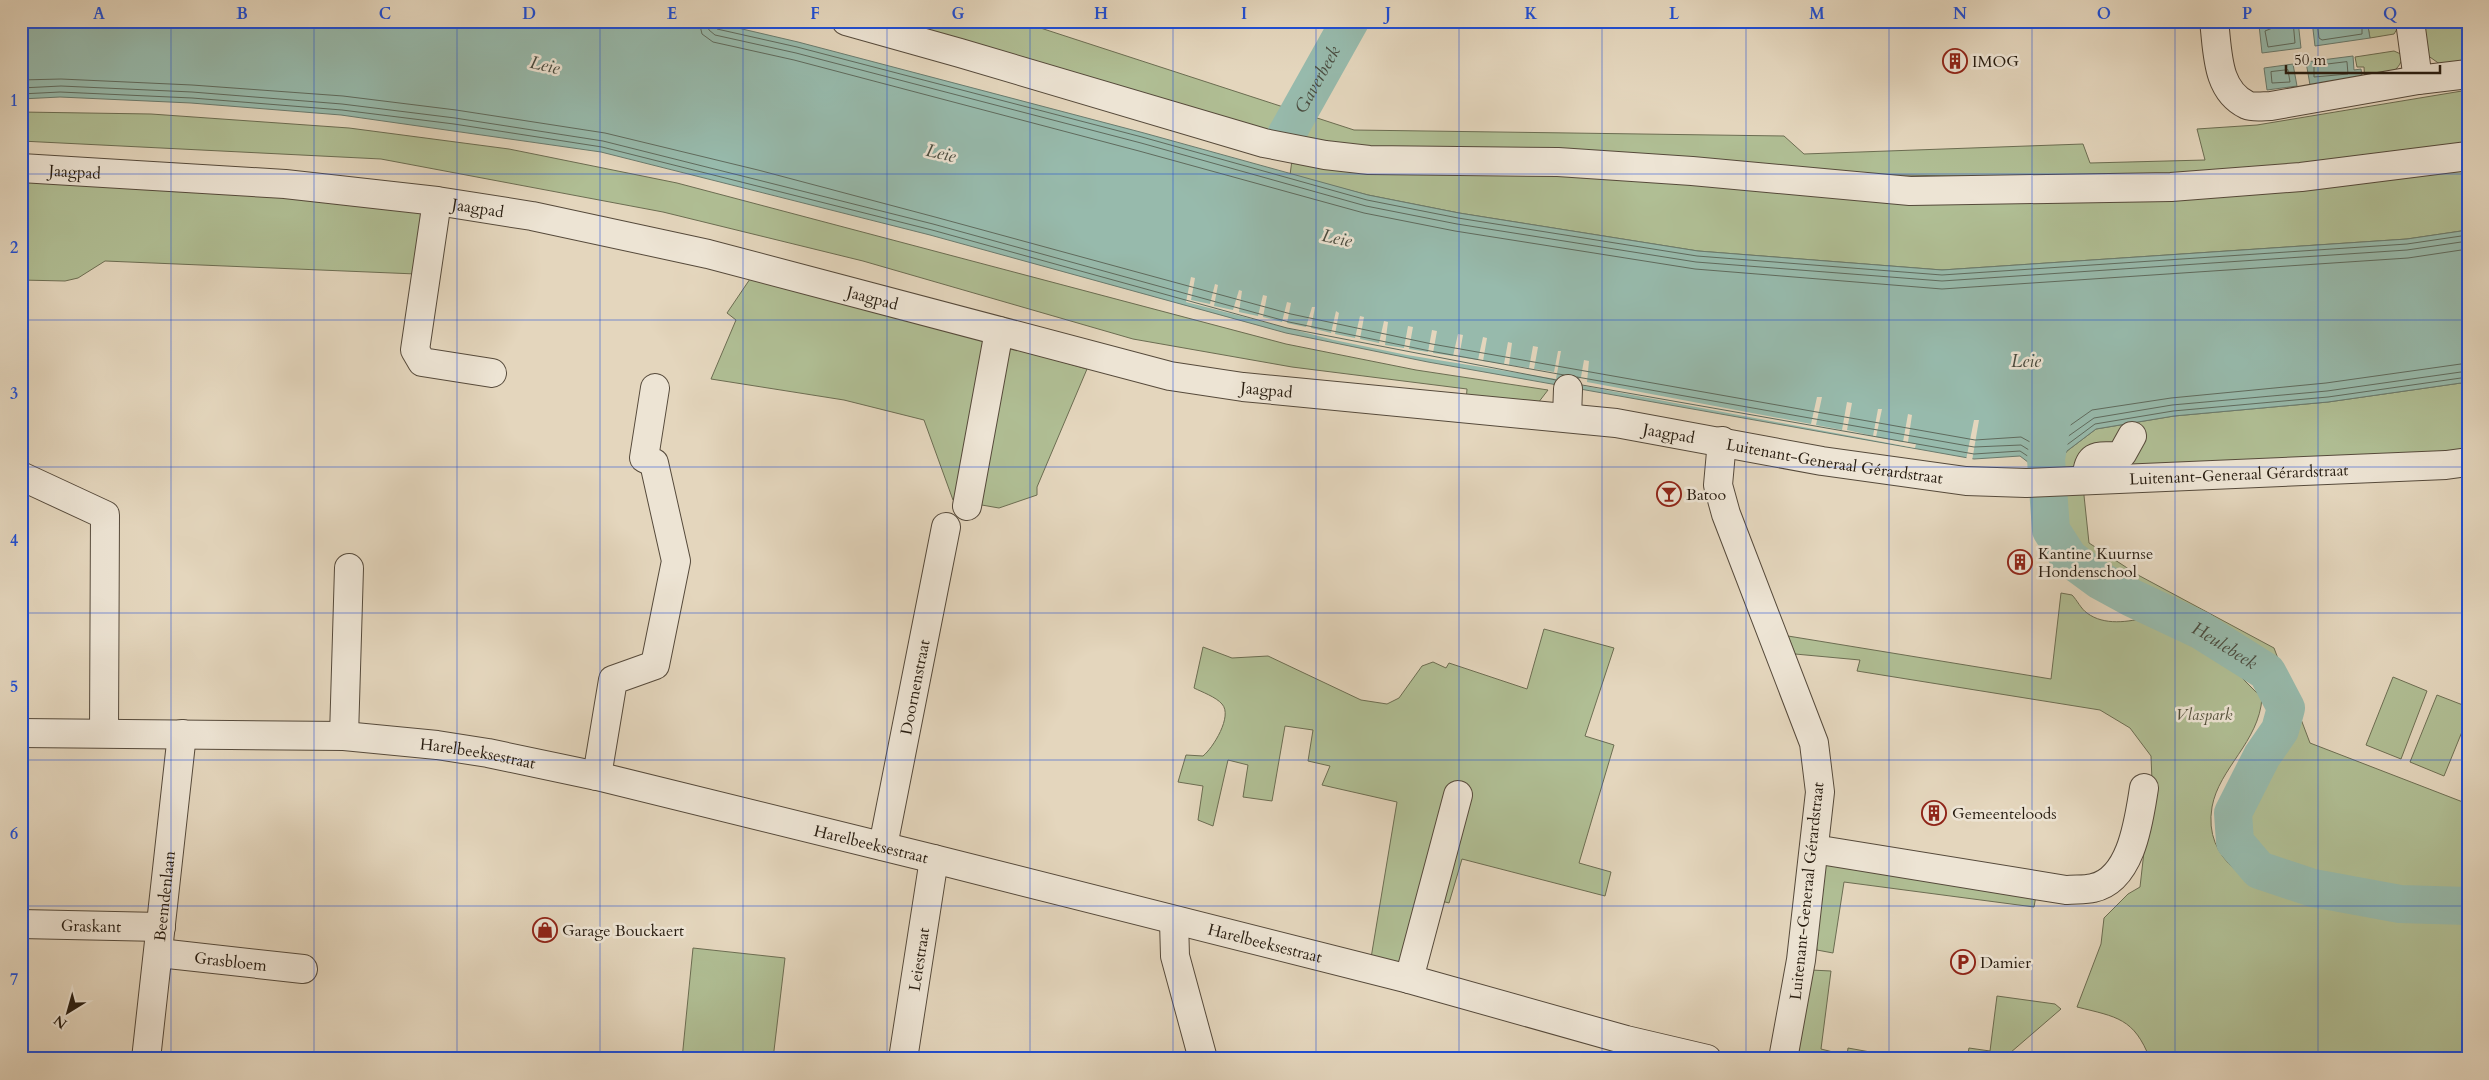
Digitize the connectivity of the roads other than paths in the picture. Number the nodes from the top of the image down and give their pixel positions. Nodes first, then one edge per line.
1 (846, 21) edge
2 (2214, 21) edge
3 (2410, 21) edge
4 (2468, 74) edge
5 (2418, 80) junction
6 (2468, 156) edge
7 (21, 168) edge
8 (438, 202) junction
9 (999, 331) junction
10 (492, 373) dead end
11 (655, 388) dead end
12 (1568, 389) dead end
13 (1566, 417) junction
14 (2132, 436) dead end
15 (1722, 440) junction
16 (2468, 462) edge
17 (21, 476) edge
18 (2081, 477) junction
19 (967, 506) dead end
20 (946, 527) dead end
21 (349, 568) dead end
22 (21, 733) edge
23 (104, 733) junction
24 (182, 734) junction
25 (344, 736) junction
26 (597, 776) junction
27 (2144, 788) dead end
28 (1458, 795) dead end
29 (883, 846) junction
30 (1814, 849) junction
31 (934, 859) junction
32 (1174, 921) junction
33 (21, 924) edge
34 (160, 940) junction
35 (303, 969) dead end
36 (1408, 979) junction
37 (146, 1059) edge
38 (903, 1059) edge
39 (1203, 1059) edge
40 (1707, 1059) edge
41 (1783, 1059) edge

1 - 6 street
2 - 5 street
3 - 5 street
4 - 5 street
7 - 8 street, Jaagpad
8 - 9 street, Jaagpad
8 - 10 street
9 - 13 street, Jaagpad
9 - 19 street
11 - 26 street
12 - 13 street
13 - 15 street, Jaagpad
14 - 18 street
15 - 18 street, Luitenant-Generaal Gérardstraat
15 - 30 street, Luitenant-Generaal Gérardstraat
16 - 18 street, Luitenant-Generaal Gérardstraat
17 - 23 street
20 - 29 street, Doornenstraat
21 - 25 street
22 - 23 street, Harelbeeksestraat
23 - 24 street, Harelbeeksestraat
24 - 25 street, Harelbeeksestraat
24 - 34 street, Beemdenlaan
25 - 26 street, Harelbeeksestraat
26 - 29 street, Harelbeeksestraat
27 - 30 street
28 - 36 street
29 - 31 street, Harelbeeksestraat
30 - 41 street, Luitenant-Generaal Gérardstraat
31 - 32 street, Harelbeeksestraat
31 - 38 street, Leiestraat
32 - 36 street, Harelbeeksestraat
32 - 39 street
33 - 34 street, Graskant
34 - 35 street, Grasbloem
34 - 37 street, Beemdenlaan
36 - 40 street, Harelbeeksestraat

